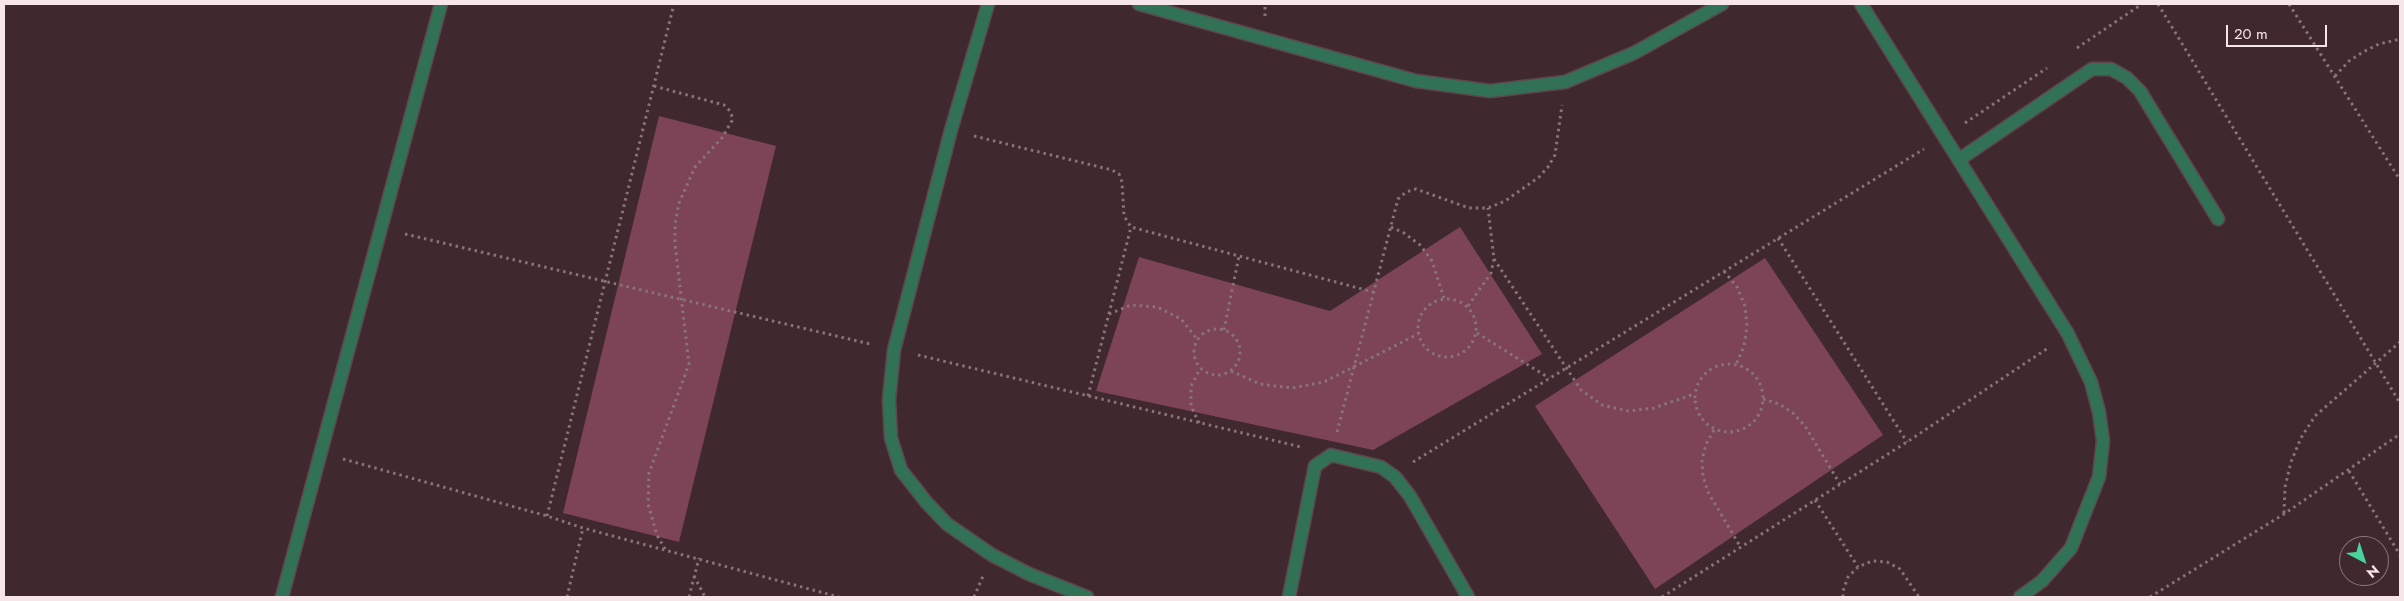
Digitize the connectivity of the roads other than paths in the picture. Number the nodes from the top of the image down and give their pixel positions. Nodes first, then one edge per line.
1 (441, 4) edge
2 (988, 4) edge
3 (1139, 4) edge
4 (1722, 4) edge
5 (1861, 4) edge
6 (1960, 159) junction
7 (2218, 219) dead end
8 (282, 597) edge
9 (1087, 597) edge
10 (1289, 597) edge
11 (1468, 597) edge
12 (2020, 597) edge

1 - 8 street
2 - 9 street
3 - 4 street
5 - 6 street
6 - 7 street
6 - 12 street
10 - 11 street

